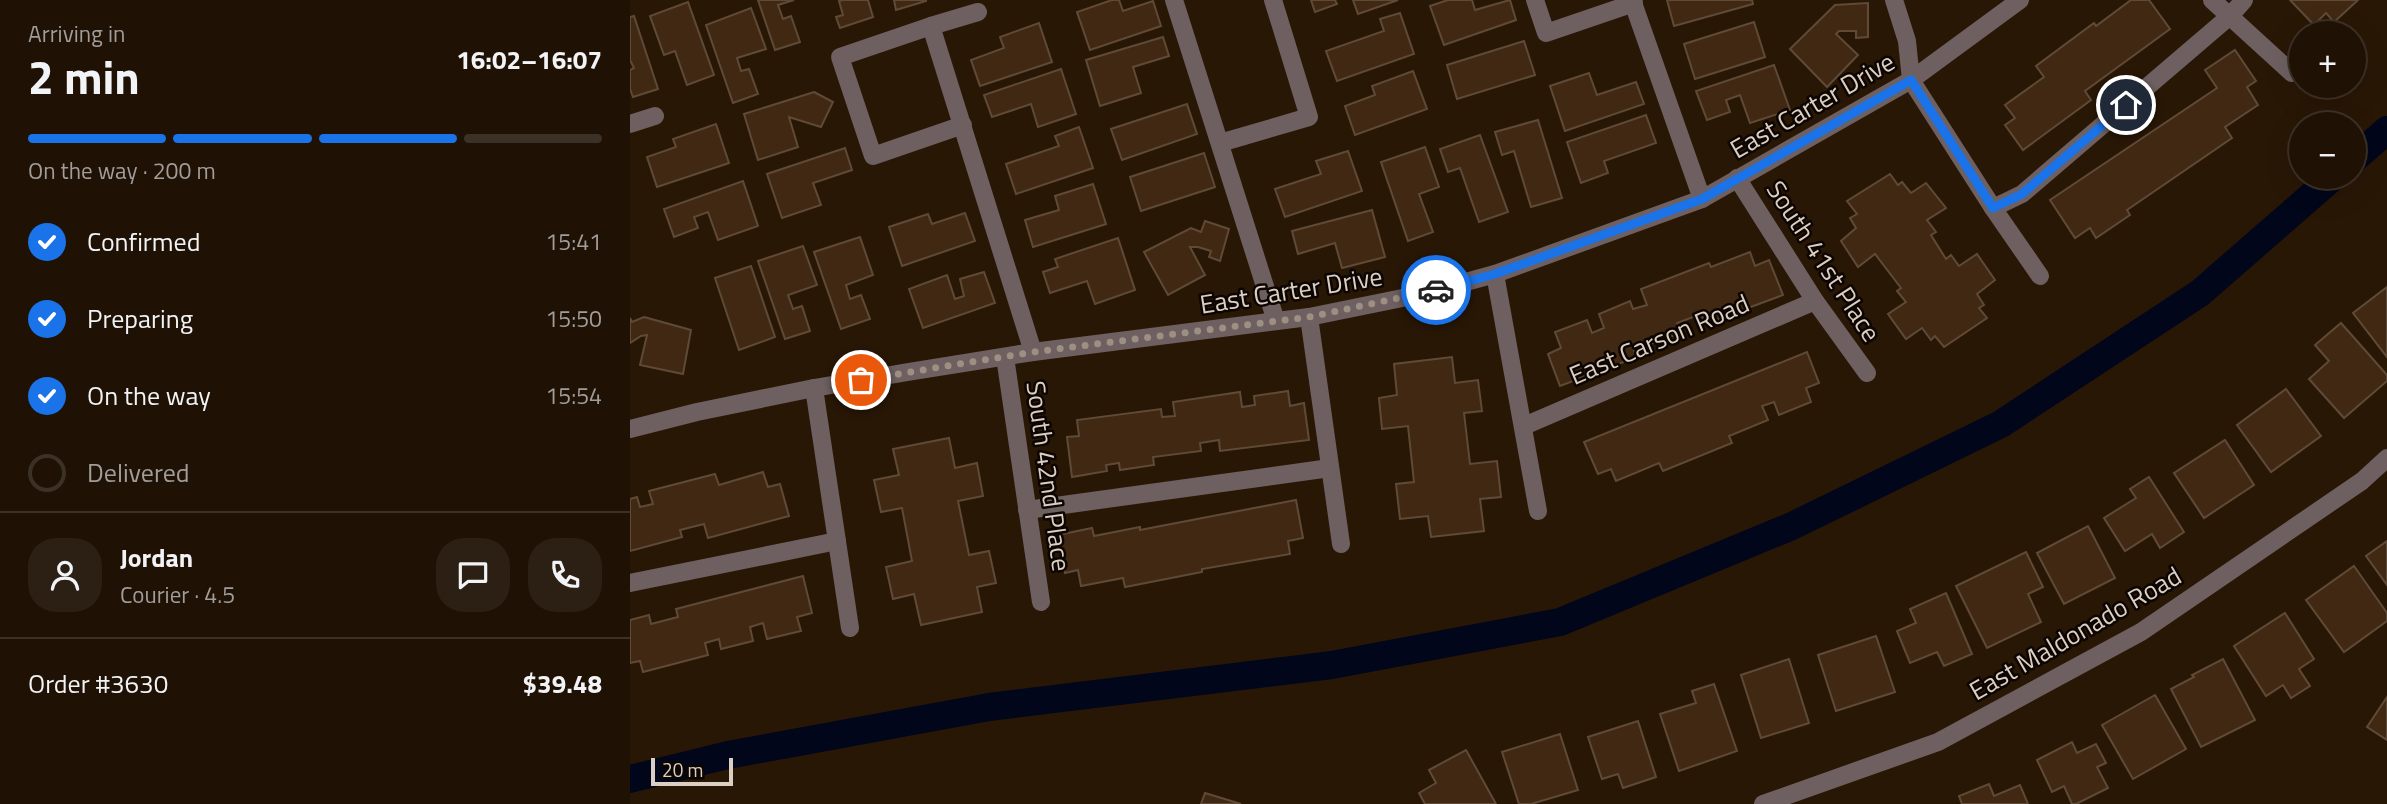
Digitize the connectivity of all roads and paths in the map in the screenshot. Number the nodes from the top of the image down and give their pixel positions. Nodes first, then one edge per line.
1 (1174, 0) edge
2 (1273, 0) edge
3 (1535, 0) edge
4 (1894, 0) edge
5 (2020, 0) edge
6 (2212, 0) edge
7 (2244, 0) edge
8 (1633, 2) edge
9 (978, 12) dead end
10 (2230, 16) junction
11 (931, 26) junction
12 (2289, 70) edge
13 (1911, 80) junction
14 (655, 117) dead end
15 (630, 124) edge
16 (963, 125) junction
17 (1220, 143) junction
18 (1737, 178) junction
19 (1702, 199) junction
20 (1993, 208) junction
21 (1495, 274) junction
22 (2040, 276) dead end
23 (1815, 301) junction
24 (1309, 317) junction
25 (1276, 321) junction
26 (1033, 352) junction
27 (1005, 357) junction
28 (1867, 373) dead end
29 (814, 388) junction
30 (1524, 426) junction
31 (630, 429) edge
32 (2387, 458) edge
33 (1330, 468) junction
34 (1027, 510) junction
35 (1538, 512) dead end
36 (837, 541) junction
37 (1341, 544) dead end
38 (630, 583) edge
39 (1041, 602) dead end
40 (850, 628) dead end
41 (1763, 804) edge

1 - 17 street
2 - 17 street
3 - 8 street
4 - 13 street
5 - 13 street, East Carter Drive
6 - 10 street
7 - 10 street
8 - 19 street
9 - 11 street
10 - 12 street
10 - 20 street
11 - 16 street, South 42nd Place
11 - 16 street
13 - 18 street, East Carter Drive
13 - 20 street
14 - 15 street
16 - 26 street, South 42nd Place
17 - 25 street
18 - 19 street, East Carter Drive
18 - 23 street, South 41st Place
19 - 21 street, East Carter Drive
20 - 22 street
21 - 24 street, East Carter Drive
21 - 30 street
23 - 28 street, South 41st Place
23 - 30 street, East Carson Road
24 - 25 street, East Carter Drive
24 - 33 street
25 - 26 street, East Carter Drive
26 - 27 street, East Carter Drive
27 - 29 street, East Carter Drive
27 - 34 street, South 42nd Place
29 - 31 street, East Carter Drive
29 - 36 street
30 - 35 street
32 - 41 street, East Maldonado Road
33 - 34 street
33 - 37 street
34 - 39 street, South 42nd Place
36 - 38 street
36 - 40 street

